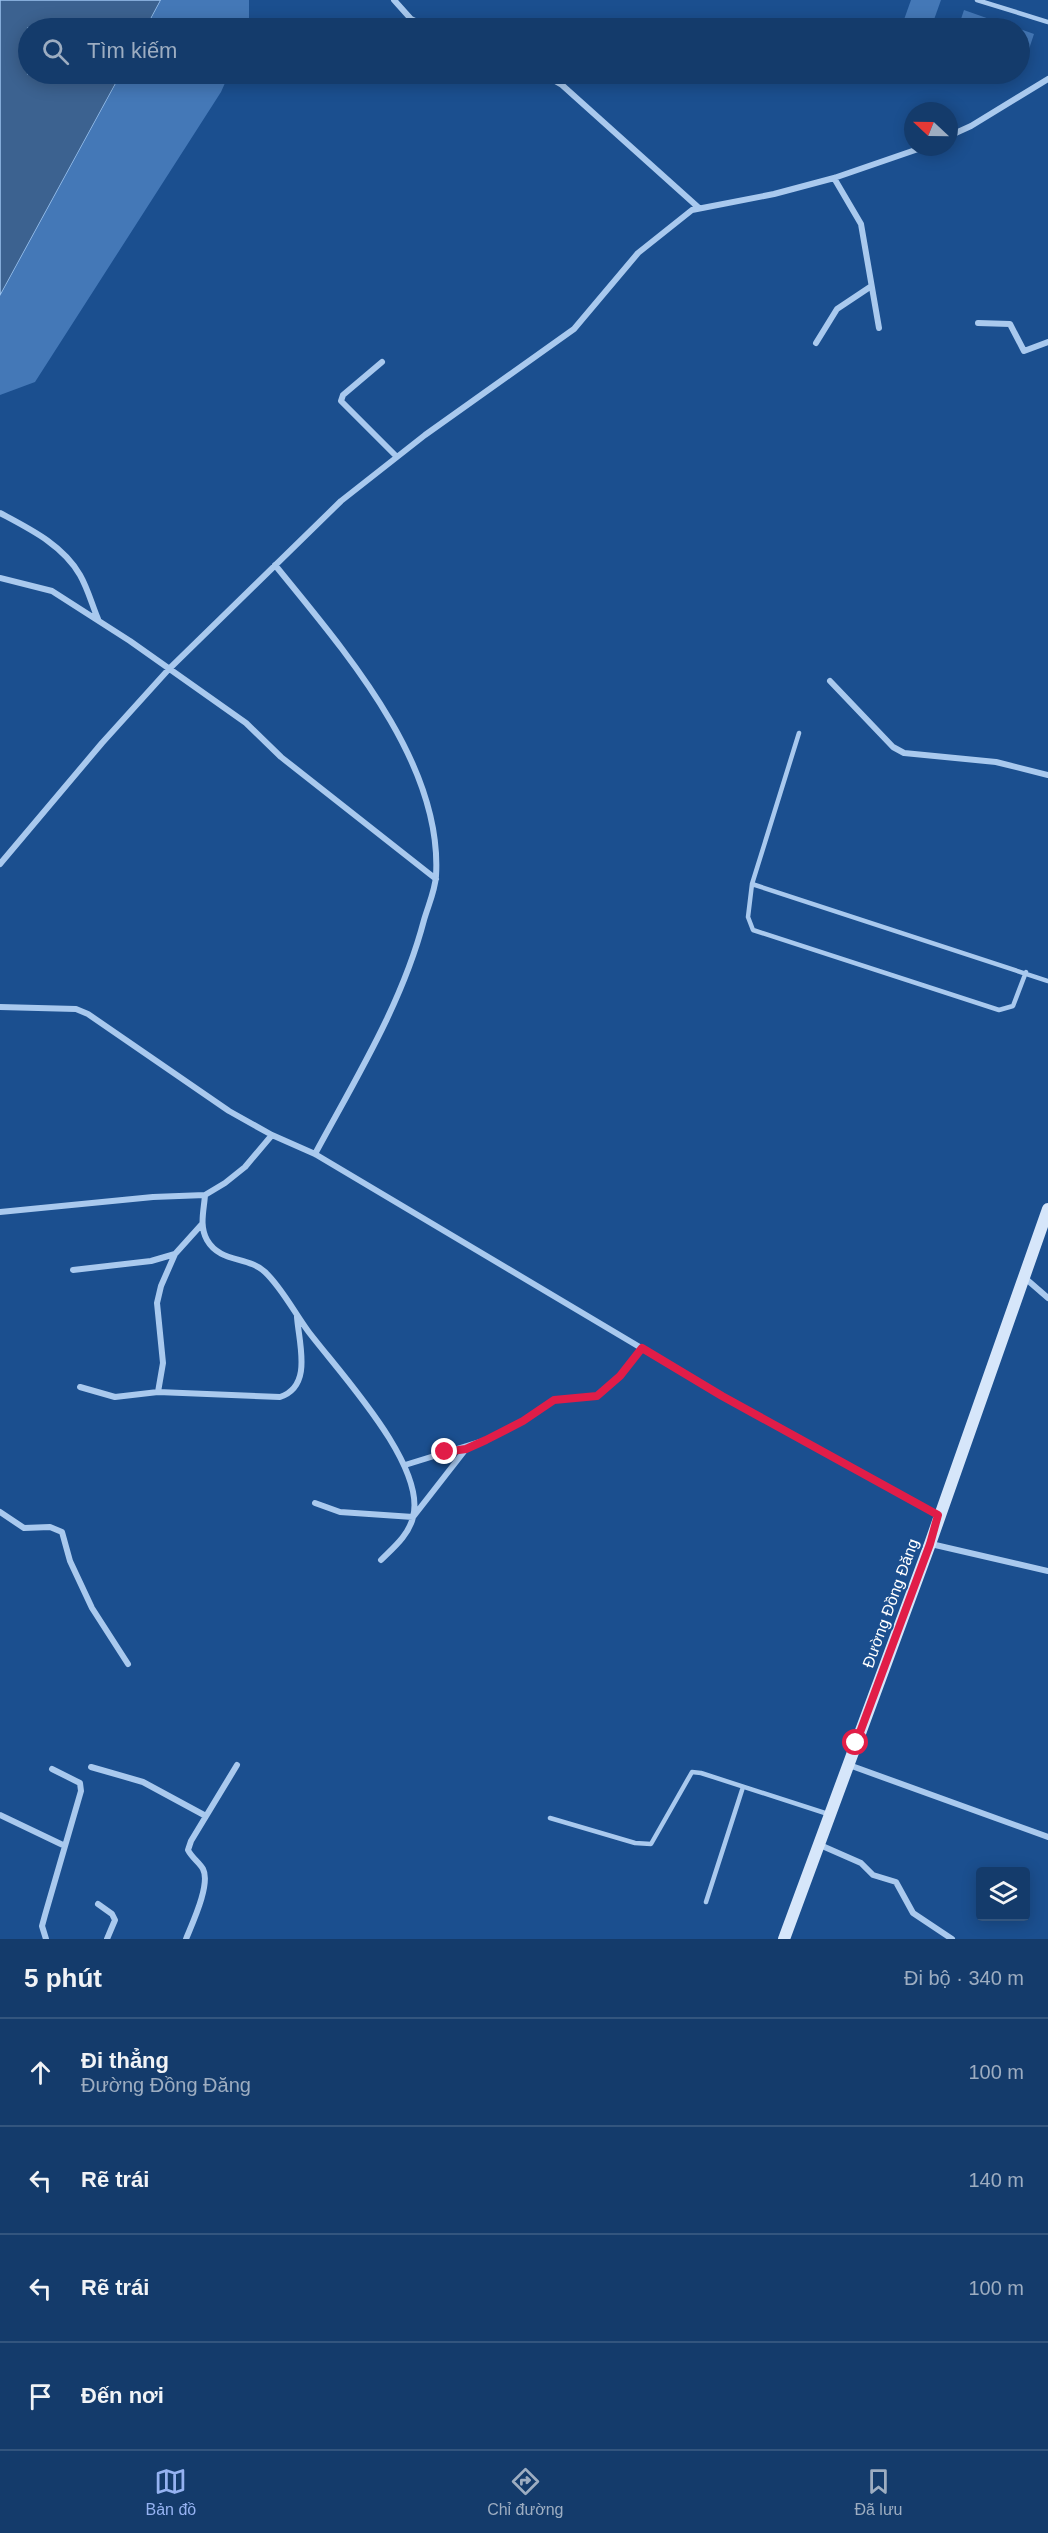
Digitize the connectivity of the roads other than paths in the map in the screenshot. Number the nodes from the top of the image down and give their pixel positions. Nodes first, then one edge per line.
1 (394, 0) edge
2 (977, 0) edge
3 (410, 18) edge
4 (1048, 22) edge
5 (1048, 79) edge
6 (560, 84) edge
7 (958, 132) edge
8 (904, 154) edge
9 (834, 178) junction
10 (699, 208) junction
11 (870, 287) junction
12 (978, 323) dead end
13 (879, 328) dead end
14 (1048, 342) edge
15 (816, 343) dead end
16 (382, 362) dead end
17 (396, 456) junction
18 (0, 513) edge
19 (275, 565) junction
20 (0, 578) edge
21 (98, 619) junction
22 (168, 670) junction
23 (830, 681) dead end
24 (799, 733) dead end
25 (1048, 775) edge
26 (0, 850) edge
27 (6, 857) junction
28 (0, 864) edge
29 (435, 879) junction
30 (752, 884) junction
31 (1026, 972) junction
32 (1048, 981) edge
33 (0, 1007) edge
34 (272, 1135) junction
35 (315, 1154) junction
36 (205, 1195) junction
37 (1048, 1209) edge
38 (0, 1212) edge
39 (202, 1224) junction
40 (175, 1254) junction
41 (73, 1270) dead end
42 (1024, 1278) junction
43 (1048, 1298) edge
44 (297, 1316) junction
45 (642, 1348) junction
46 (80, 1387) dead end
47 (158, 1392) junction
48 (466, 1449) junction
49 (405, 1465) junction
50 (315, 1503) dead end
51 (0, 1512) edge
52 (938, 1515) junction
53 (413, 1517) junction
54 (930, 1544) junction
55 (381, 1560) dead end
56 (1048, 1571) edge
57 (128, 1664) dead end
58 (237, 1765) dead end
59 (849, 1765) junction
60 (91, 1767) dead end
61 (52, 1769) dead end
62 (743, 1787) junction
63 (0, 1815) edge
64 (204, 1815) junction
65 (830, 1815) junction
66 (550, 1818) dead end
67 (1048, 1837) edge
68 (820, 1845) junction
69 (65, 1846) junction
70 (706, 1902) dead end
71 (98, 1904) dead end
72 (46, 1939) edge
73 (107, 1939) edge
74 (186, 1939) edge
75 (784, 1939) edge
76 (952, 1939) edge

1 - 3 street
2 - 4 lane
5 - 7 street
6 - 10 street
8 - 9 street
9 - 10 street
9 - 11 street
10 - 17 street
11 - 13 street
11 - 15 street
12 - 14 street
16 - 17 street
17 - 19 street
18 - 21 street
19 - 22 street
19 - 29 street
20 - 21 street
21 - 22 street
22 - 27 street
22 - 29 street
23 - 25 street
24 - 30 lane
26 - 27 street
27 - 28 street
29 - 35 street
30 - 31 lane
30 - 31 lane
31 - 32 lane
33 - 34 street
34 - 35 street
34 - 36 street
35 - 45 street
36 - 38 street
36 - 39 street
37 - 42 main road, Đường Đồng Đăng
39 - 40 street
39 - 44 street
40 - 41 street
40 - 47 street
42 - 43 street
42 - 52 main road, Đường Đồng Đăng
44 - 47 street
44 - 49 street
45 - 48 street
45 - 52 street
46 - 47 street
48 - 49 street
48 - 53 street
49 - 53 street
50 - 53 street
51 - 57 street
52 - 54 main road, Đường Đồng Đăng
53 - 55 street
54 - 56 street
54 - 59 main road, Đường Đồng Đăng
58 - 64 street
59 - 65 main road, Đường Đồng Đăng
59 - 67 street
60 - 64 street
61 - 69 street
62 - 65 lane
62 - 66 lane
62 - 70 lane
63 - 69 street
64 - 74 street
65 - 68 main road, Đường Đồng Đăng
68 - 75 main road, Đường Đồng Đăng
68 - 76 street
69 - 72 street
71 - 73 street

